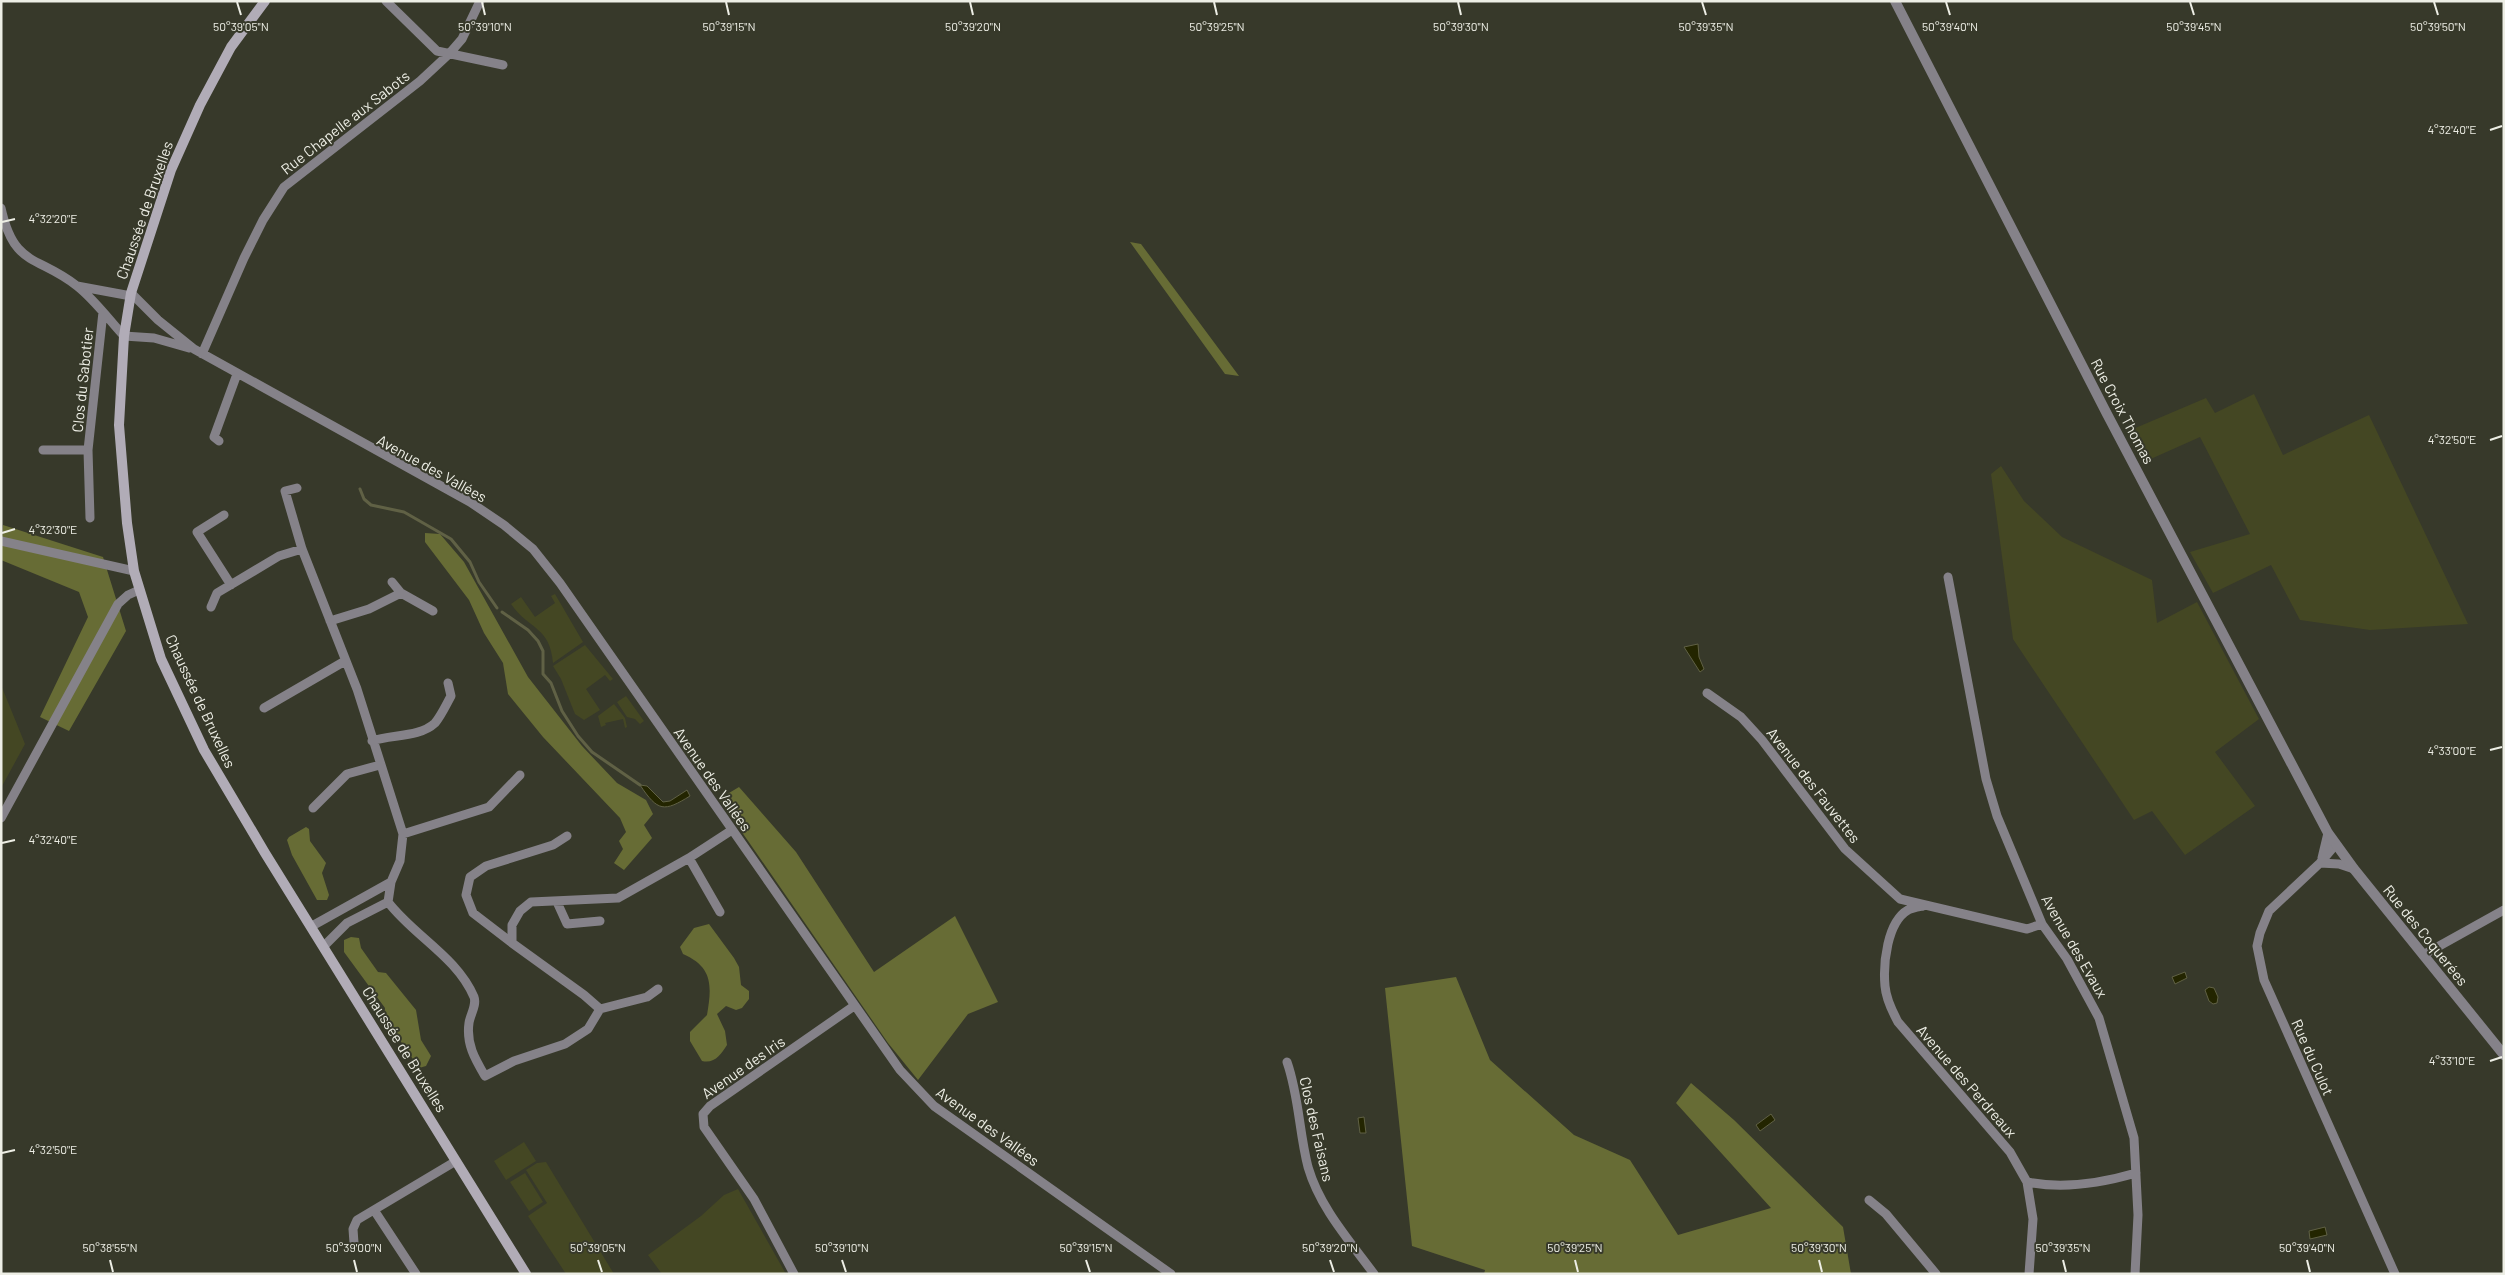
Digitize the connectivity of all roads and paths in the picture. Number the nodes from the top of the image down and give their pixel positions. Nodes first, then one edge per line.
1 (265, 1) edge
2 (386, 1) edge
3 (480, 1) edge
4 (1895, 1) edge
5 (449, 54) junction
6 (503, 65) dead end
7 (1, 208) edge
8 (77, 286) junction
9 (131, 295) junction
10 (103, 312) junction
11 (124, 336) junction
12 (198, 352) junction
13 (237, 374) junction
14 (219, 441) dead end
15 (43, 450) dead end
16 (88, 450) junction
17 (297, 488) dead end
18 (224, 515) dead end
19 (90, 518) dead end
20 (1, 541) edge
21 (302, 549) junction
22 (134, 571) junction
23 (1948, 577) dead end
24 (392, 582) dead end
25 (231, 585) junction
26 (139, 590) junction
27 (401, 593) junction
28 (211, 606) dead end
29 (433, 611) dead end
30 (330, 621) junction
31 (345, 661) junction
32 (448, 683) dead end
33 (1707, 693) dead end
34 (264, 708) dead end
35 (372, 740) junction
36 (380, 765) junction
37 (520, 775) dead end
38 (313, 808) dead end
39 (1, 818) edge
40 (732, 830) junction
41 (2328, 833) junction
42 (403, 834) junction
43 (567, 836) dead end
44 (2336, 844) junction
45 (2342, 853) junction
46 (689, 858) junction
47 (2320, 863) junction
48 (2354, 869) junction
49 (391, 882) junction
50 (388, 902) junction
51 (557, 902) junction
52 (1923, 906) junction
53 (2504, 910) edge
54 (720, 912) dead end
55 (600, 921) dead end
56 (2042, 924) junction
57 (312, 926) junction
58 (512, 943) junction
59 (324, 946) junction
60 (2423, 955) junction
61 (658, 989) dead end
62 (854, 1006) junction
63 (600, 1010) junction
64 (2504, 1055) edge
65 (1287, 1062) dead end
66 (456, 1161) junction
67 (2136, 1173) junction
68 (2028, 1182) junction
69 (1869, 1200) dead end
70 (374, 1210) junction
71 (354, 1243) dead end
72 (416, 1274) edge
73 (526, 1274) edge
74 (794, 1274) edge
75 (1171, 1274) edge
76 (1374, 1274) edge
77 (1936, 1274) edge
78 (2029, 1274) edge
79 (2135, 1274) edge
80 (2395, 1274) edge

1 - 9 main road, Chaussée de Bruxelles
2 - 5 street
3 - 5 street, Rue Chapelle aux Sabots
4 - 41 street, Rue Croix Thomas
5 - 6 street
5 - 12 street, Rue Chapelle aux Sabots
7 - 8 street
8 - 9 street
8 - 10 street
9 - 11 main road, Chaussée de Bruxelles
9 - 12 street, Avenue des Vallées
10 - 11 street
10 - 16 street, Clos du Sabotier
11 - 12 street, Avenue des Vallées
11 - 22 main road, Chaussée de Bruxelles
12 - 13 street, Avenue des Vallées
13 - 14 street
13 - 40 street, Avenue des Vallées
15 - 16 street, Clos du Sabotier
16 - 19 street, Clos du Sabotier
17 - 21 street
18 - 25 street
20 - 22 street
21 - 25 street
21 - 30 street
22 - 26 main road, Chaussée de Bruxelles
23 - 56 street, Avenue des Evaux
24 - 27 street
25 - 28 street
26 - 39 street
26 - 57 main road, Chaussée de Bruxelles
27 - 29 street
27 - 30 street
30 - 31 street
31 - 34 street
31 - 35 street
32 - 35 street
33 - 52 street, Avenue des Fauvettes
35 - 36 street
36 - 38 street
36 - 42 street
37 - 42 street
40 - 46 street
40 - 62 street, Avenue des Vallées
41 - 44 street, Rue des Coquerées
41 - 47 street
42 - 49 street
43 - 58 street
44 - 45 street, Rue des Coquerées
44 - 47 street
45 - 47 street
45 - 48 street, Rue des Coquerées
46 - 51 street
46 - 54 street
47 - 48 street
47 - 80 street, Rue du Culot
48 - 60 street, Rue des Coquerées
49 - 50 street
49 - 57 street
50 - 59 street
50 - 63 street
51 - 55 street
51 - 58 street
52 - 56 street, Avenue des Fauvettes
52 - 68 street, Avenue des Perdreaux
53 - 60 street
56 - 67 street, Avenue des Evaux
57 - 59 main road, Chaussée de Bruxelles
58 - 63 street
59 - 66 main road, Chaussée de Bruxelles
60 - 64 street, Rue des Coquerées
61 - 63 street
62 - 74 street, Avenue des Iris
62 - 75 street, Avenue des Vallées
65 - 76 street, Clos des Faisans
66 - 70 street
66 - 73 main road, Chaussée de Bruxelles
67 - 68 street
67 - 79 street, Avenue des Evaux
68 - 78 street
69 - 77 street
70 - 71 street
70 - 72 street

